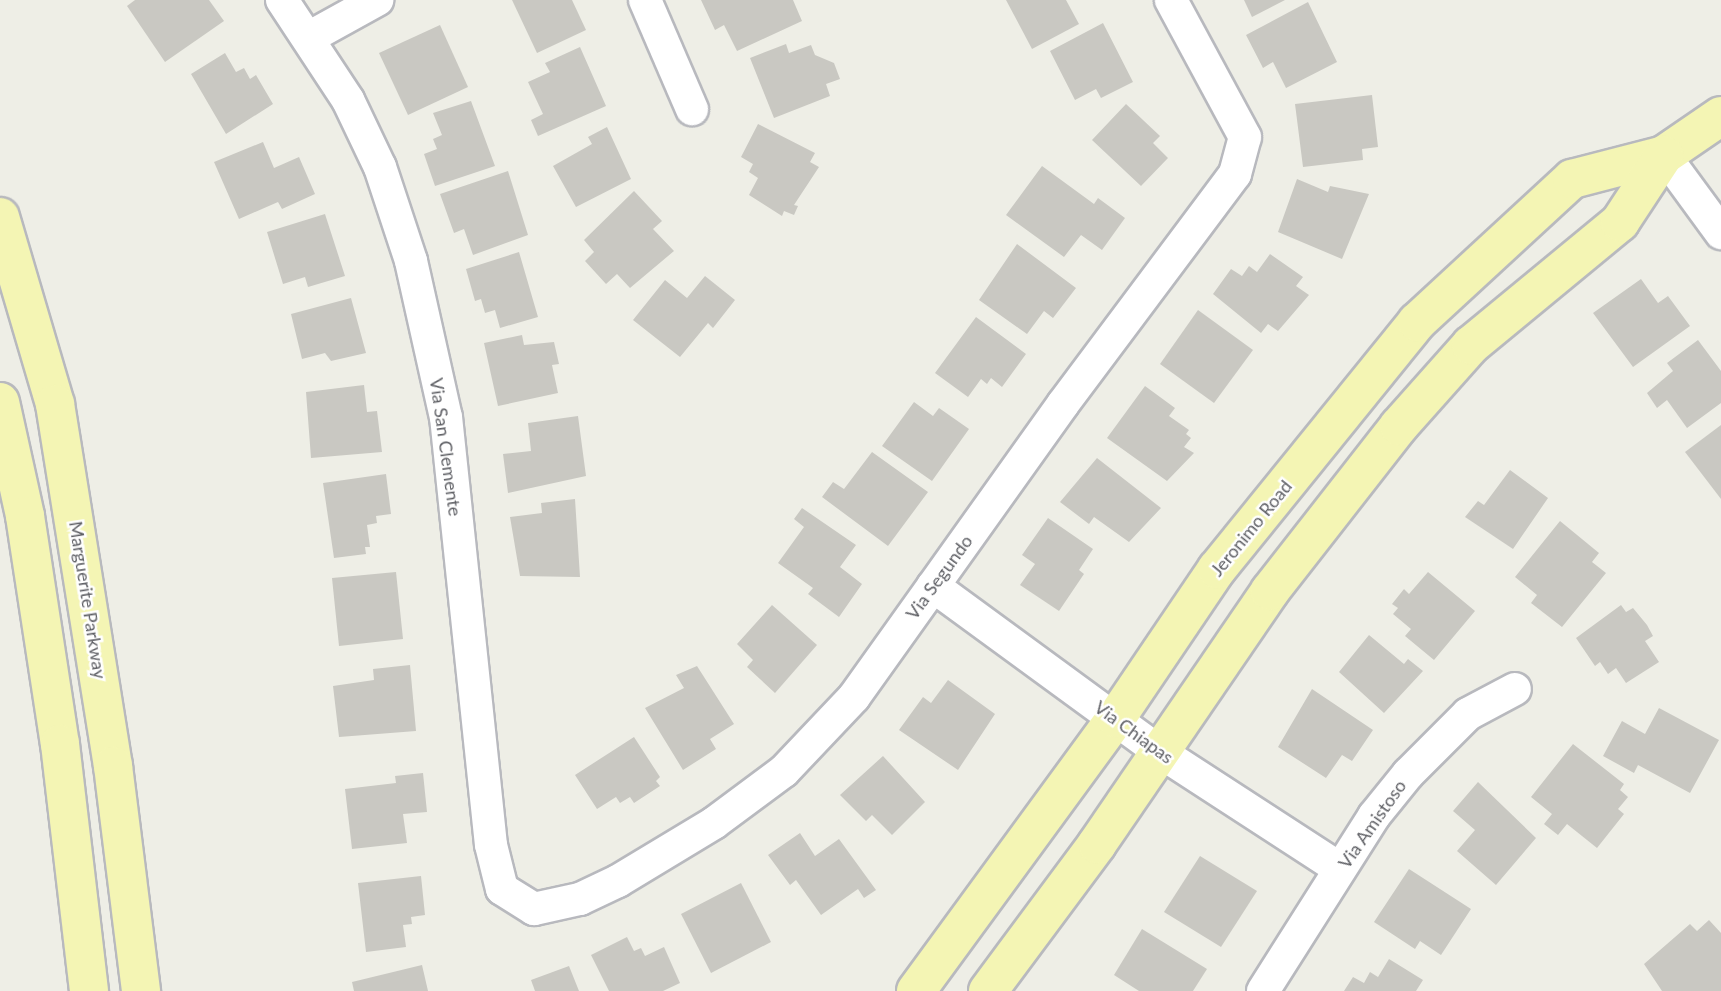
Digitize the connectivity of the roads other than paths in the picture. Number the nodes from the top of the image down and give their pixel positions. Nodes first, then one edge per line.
1 (282, 0) edge
2 (377, 0) edge
3 (645, 0) edge
4 (1171, 0) edge
5 (310, 37) junction
6 (692, 109) dead end
7 (1721, 116) edge
8 (1664, 155) junction
9 (0, 217) edge
10 (1721, 233) edge
11 (0, 402) edge
12 (933, 586) junction
13 (1515, 689) dead end
14 (1116, 718) junction
15 (1157, 750) junction
16 (1340, 869) junction
17 (534, 909) joint
18 (89, 991) edge
19 (141, 991) edge
20 (916, 991) edge
21 (988, 991) edge
22 (1263, 991) edge

1 - 5 street, Via San Clemente
2 - 5 street
3 - 6 street
4 - 12 street, Via Segundo
5 - 17 street, Via San Clemente
7 - 8 main road, Jeronimo Road
8 - 10 street
8 - 14 main road, Jeronimo Road
8 - 15 main road, Jeronimo Road
9 - 19 main road, Marguerite Parkway
11 - 18 main road
12 - 14 street, Via Chiapas
12 - 17 street, Via Segundo
13 - 16 street, Via Amistoso
14 - 15 street, Via Chiapas
14 - 20 main road, Jeronimo Road
15 - 16 street, Via Chiapas
15 - 21 main road, Jeronimo Road
16 - 22 street, Via Amistoso

